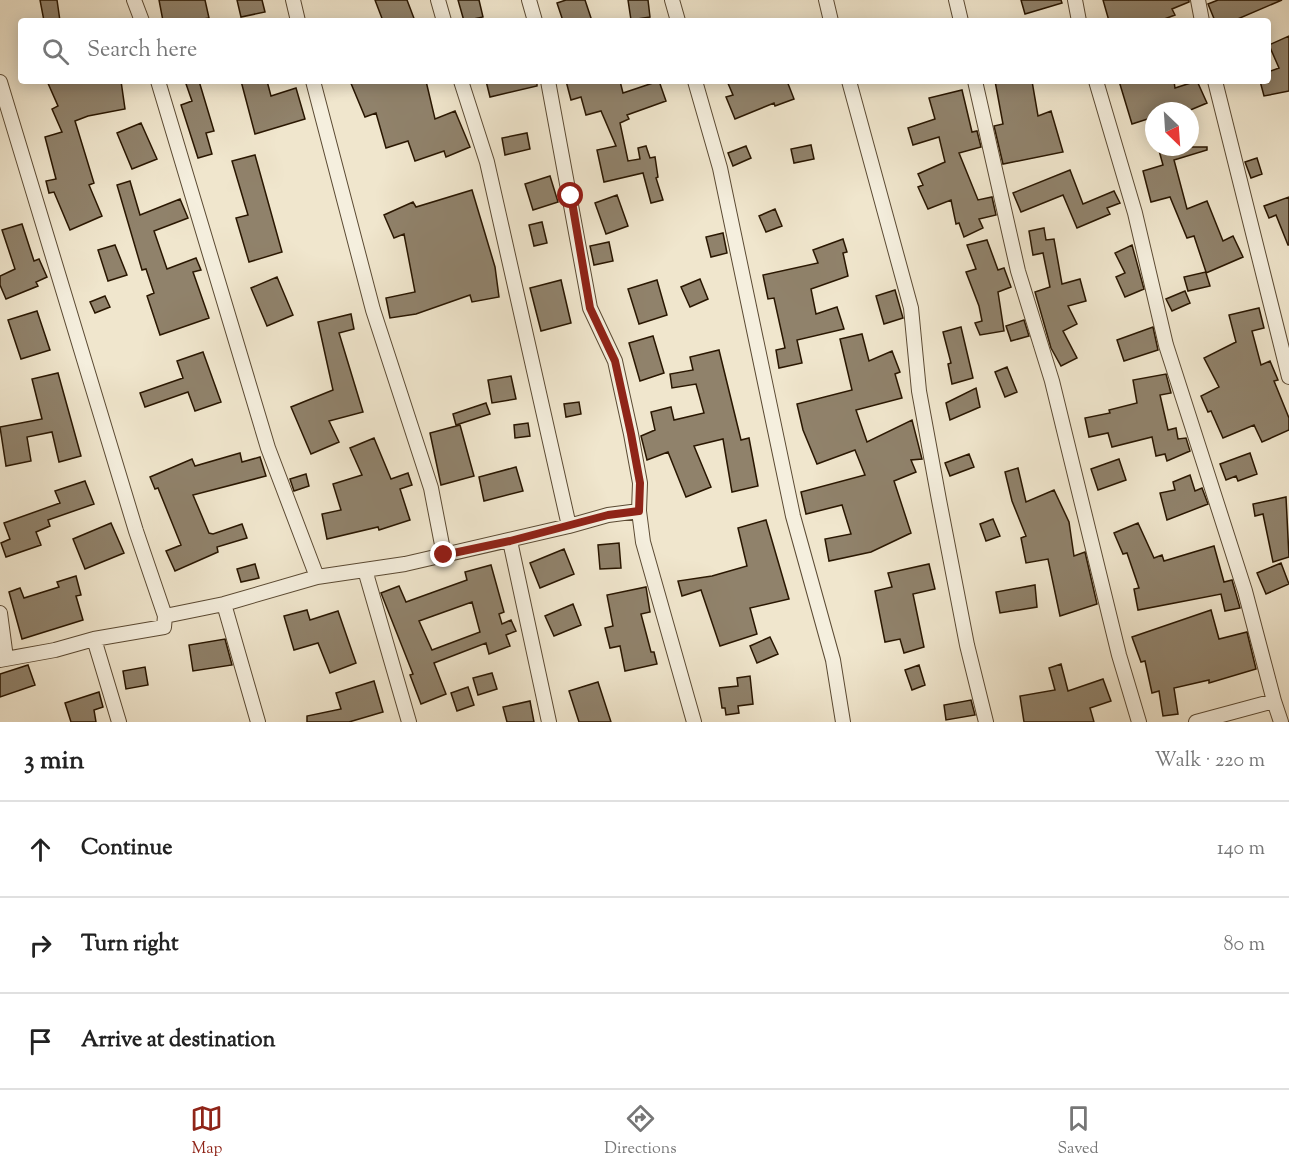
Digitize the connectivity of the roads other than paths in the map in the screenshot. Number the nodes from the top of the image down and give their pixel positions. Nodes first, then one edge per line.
1 (134, 0) edge
2 (292, 0) edge
3 (438, 0) edge
4 (530, 0) edge
5 (672, 0) edge
6 (826, 0) edge
7 (956, 0) edge
8 (1075, 0) edge
9 (1198, 0) edge
10 (141, 18) edge
11 (297, 18) edge
12 (443, 18) edge
13 (533, 18) edge
14 (677, 18) edge
15 (830, 18) edge
16 (960, 18) edge
17 (1078, 18) edge
18 (1201, 18) edge
19 (0, 82) edge
20 (159, 84) edge
21 (314, 84) edge
22 (462, 84) edge
23 (549, 84) edge
24 (696, 84) edge
25 (850, 84) edge
26 (976, 84) edge
27 (1097, 84) edge
28 (1216, 84) edge
29 (1289, 377) edge
30 (639, 511) junction
31 (569, 526) junction
32 (510, 541) junction
33 (444, 555) junction
34 (365, 570) junction
35 (317, 577) junction
36 (224, 604) junction
37 (0, 613) edge
38 (165, 616) junction
39 (94, 639) junction
40 (3, 659) edge
41 (1274, 701) junction
42 (119, 722) edge
43 (258, 722) edge
44 (409, 722) edge
45 (549, 722) edge
46 (694, 722) edge
47 (843, 722) edge
48 (986, 722) edge
49 (1139, 722) edge
50 (1196, 722) edge
51 (1281, 722) edge

1 - 10 street
2 - 11 street
3 - 12 street
4 - 13 street
5 - 14 street
6 - 15 street
7 - 16 street
8 - 17 street
9 - 18 street
19 - 38 street
20 - 35 street
21 - 33 street
22 - 31 street
23 - 30 street
24 - 47 street
25 - 48 street
26 - 49 street
27 - 41 street
28 - 29 street
30 - 31 street
30 - 46 street
31 - 32 street
32 - 33 street
32 - 45 street
33 - 34 street
34 - 35 street
34 - 44 street
35 - 36 street
36 - 38 street
36 - 43 street
37 - 40 street
38 - 39 street
39 - 40 street
39 - 42 street
41 - 50 street
41 - 51 street

